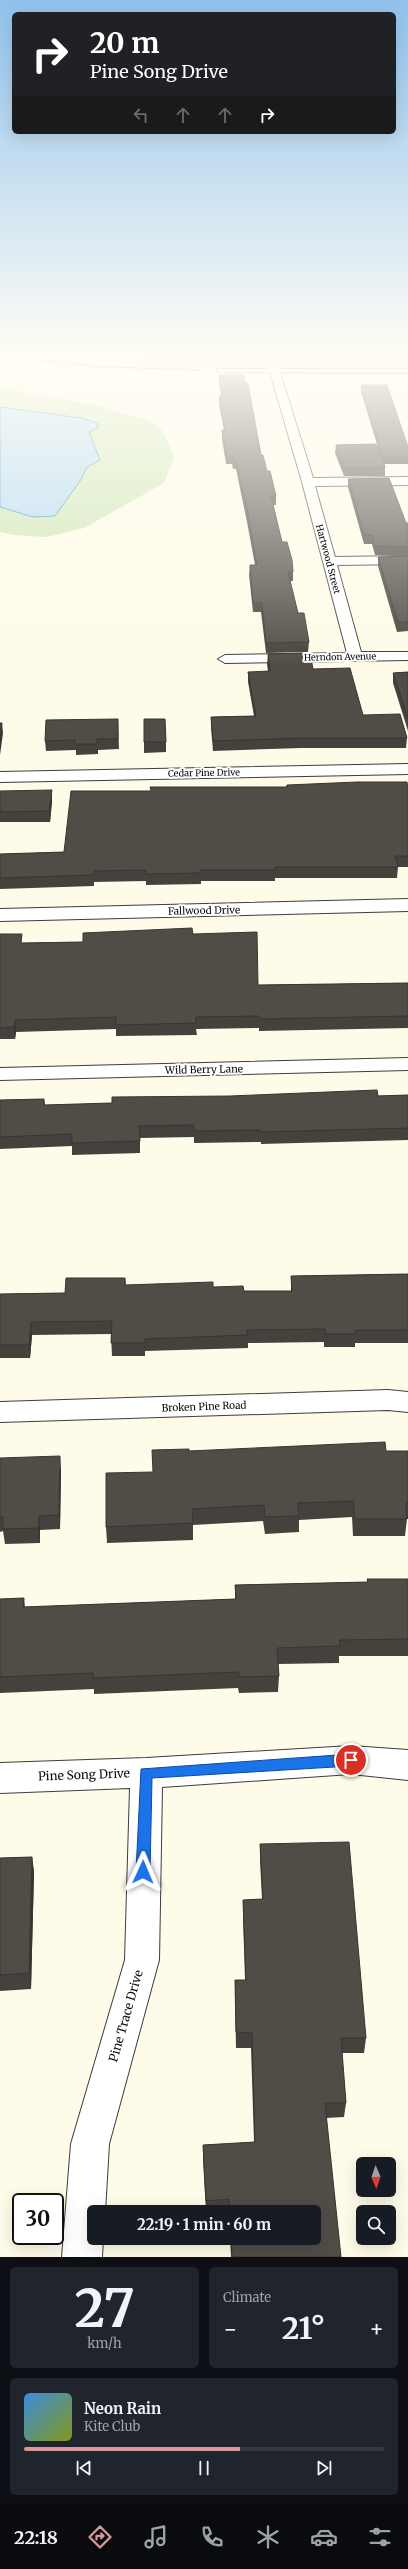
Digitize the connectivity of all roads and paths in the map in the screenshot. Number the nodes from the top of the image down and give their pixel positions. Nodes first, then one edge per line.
1 (300, 455) edge
2 (408, 481) edge
3 (308, 482) junction
4 (408, 560) edge
5 (328, 561) junction
6 (408, 656) edge
7 (355, 657) junction
8 (225, 659) dead end
9 (408, 769) edge
10 (0, 778) edge
11 (408, 905) edge
12 (0, 915) edge
13 (408, 1064) edge
14 (0, 1074) edge
15 (408, 1402) edge
16 (0, 1412) edge
17 (408, 1765) edge
18 (146, 1773) junction
19 (0, 1778) edge
20 (82, 2257) edge

1 - 3 street, Hartwood Street
2 - 3 street
3 - 5 street, Hartwood Street
4 - 5 street
5 - 7 street, Hartwood Street
6 - 7 street, Herndon Avenue
7 - 8 street, Herndon Avenue
9 - 10 street, Cedar Pine Drive
11 - 12 street, Fallwood Drive
13 - 14 street, Wild Berry Lane
15 - 16 street, Broken Pine Road
17 - 18 street, Pine Song Drive
18 - 19 street, Pine Song Drive
18 - 20 street, Pine Trace Drive

